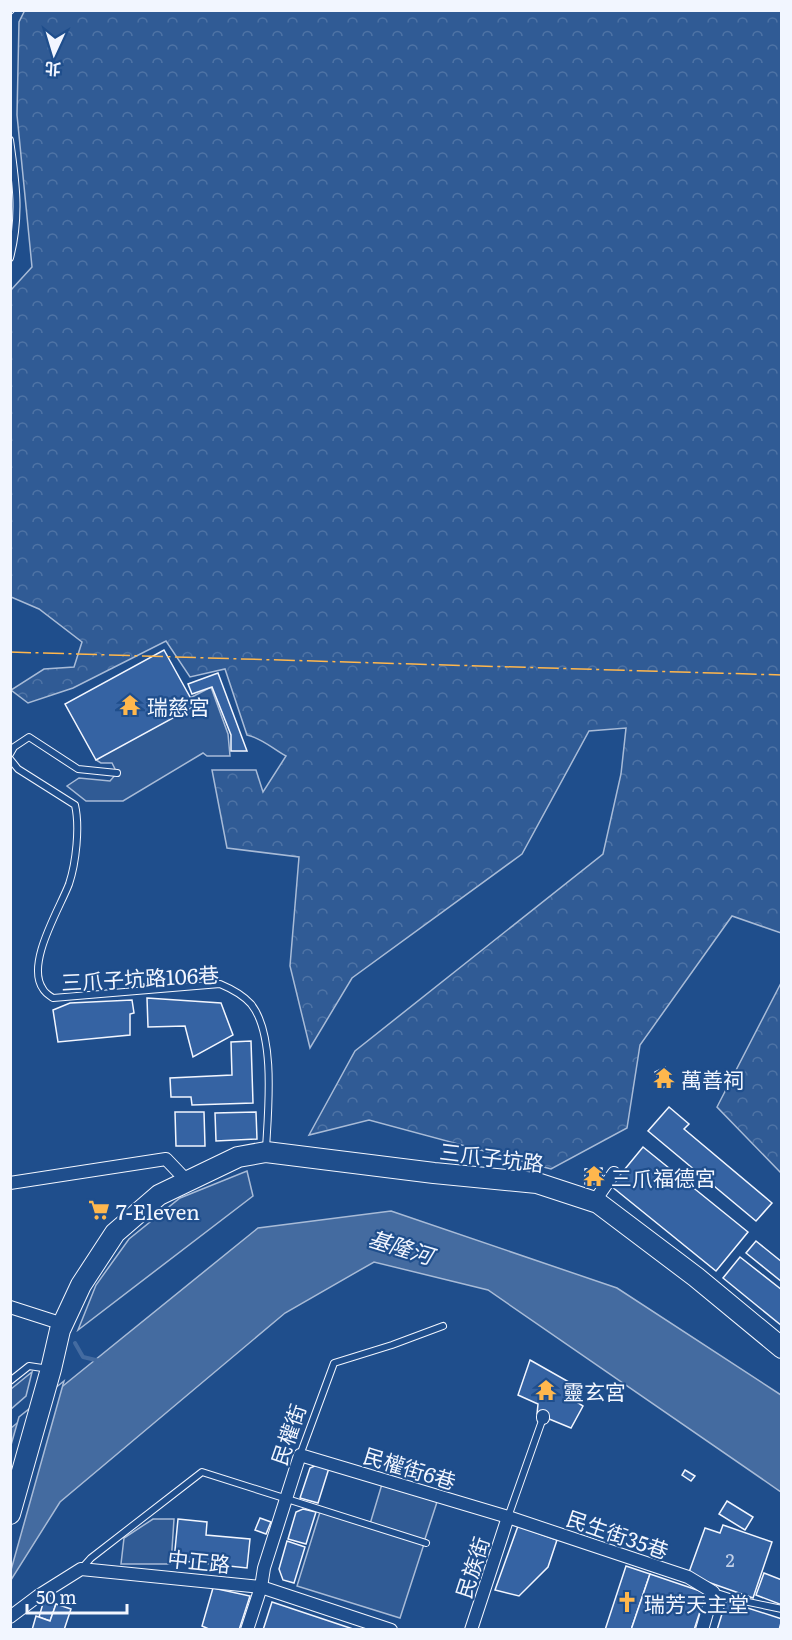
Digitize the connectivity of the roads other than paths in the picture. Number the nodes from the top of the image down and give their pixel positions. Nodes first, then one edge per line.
1 (10, 140) edge
2 (10, 258) edge
3 (12, 745) edge
4 (10, 757) edge
5 (117, 773) dead end
6 (266, 1152) junction
7 (614, 1173) dead end
8 (187, 1181) junction
9 (10, 1183) edge
10 (594, 1202) junction
11 (10, 1307) edge
12 (63, 1324) junction
13 (443, 1326) dead end
14 (782, 1348) edge
15 (51, 1369) junction
16 (10, 1381) edge
17 (543, 1417) dead end
18 (300, 1455) junction
19 (286, 1499) junction
20 (10, 1514) edge
21 (508, 1517) junction
22 (426, 1543) dead end
23 (81, 1569) junction
24 (261, 1587) junction
25 (713, 1592) junction
26 (782, 1609) edge
27 (10, 1617) edge
28 (247, 1629) edge
29 (391, 1629) edge
30 (471, 1629) edge
31 (702, 1629) edge

1 - 2 lane
3 - 4 lane, 三爪子坑路106巷
3 - 5 lane, 三爪子坑路106巷
4 - 6 lane, 三爪子坑路106巷
6 - 8 main road, 三爪子坑路
6 - 10 main road, 三爪子坑路
7 - 10 street
8 - 9 street
8 - 12 main road, 三爪子坑路
10 - 14 main road, 三爪子坑路
11 - 12 street
12 - 15 main road, 三爪子坑路
13 - 18 lane, 民權街
15 - 16 lane
15 - 20 main road, 三爪子坑路
17 - 21 lane
18 - 19 street, 民權街
18 - 21 street, 民權街6巷
19 - 22 lane
19 - 23 lane
19 - 24 street, 民權街
21 - 25 street, 民生街35巷
21 - 30 street, 民族街
23 - 24 street, 中正路
23 - 27 street
24 - 28 street, 民權街
24 - 29 street, 中正路
25 - 26 lane
25 - 31 street

